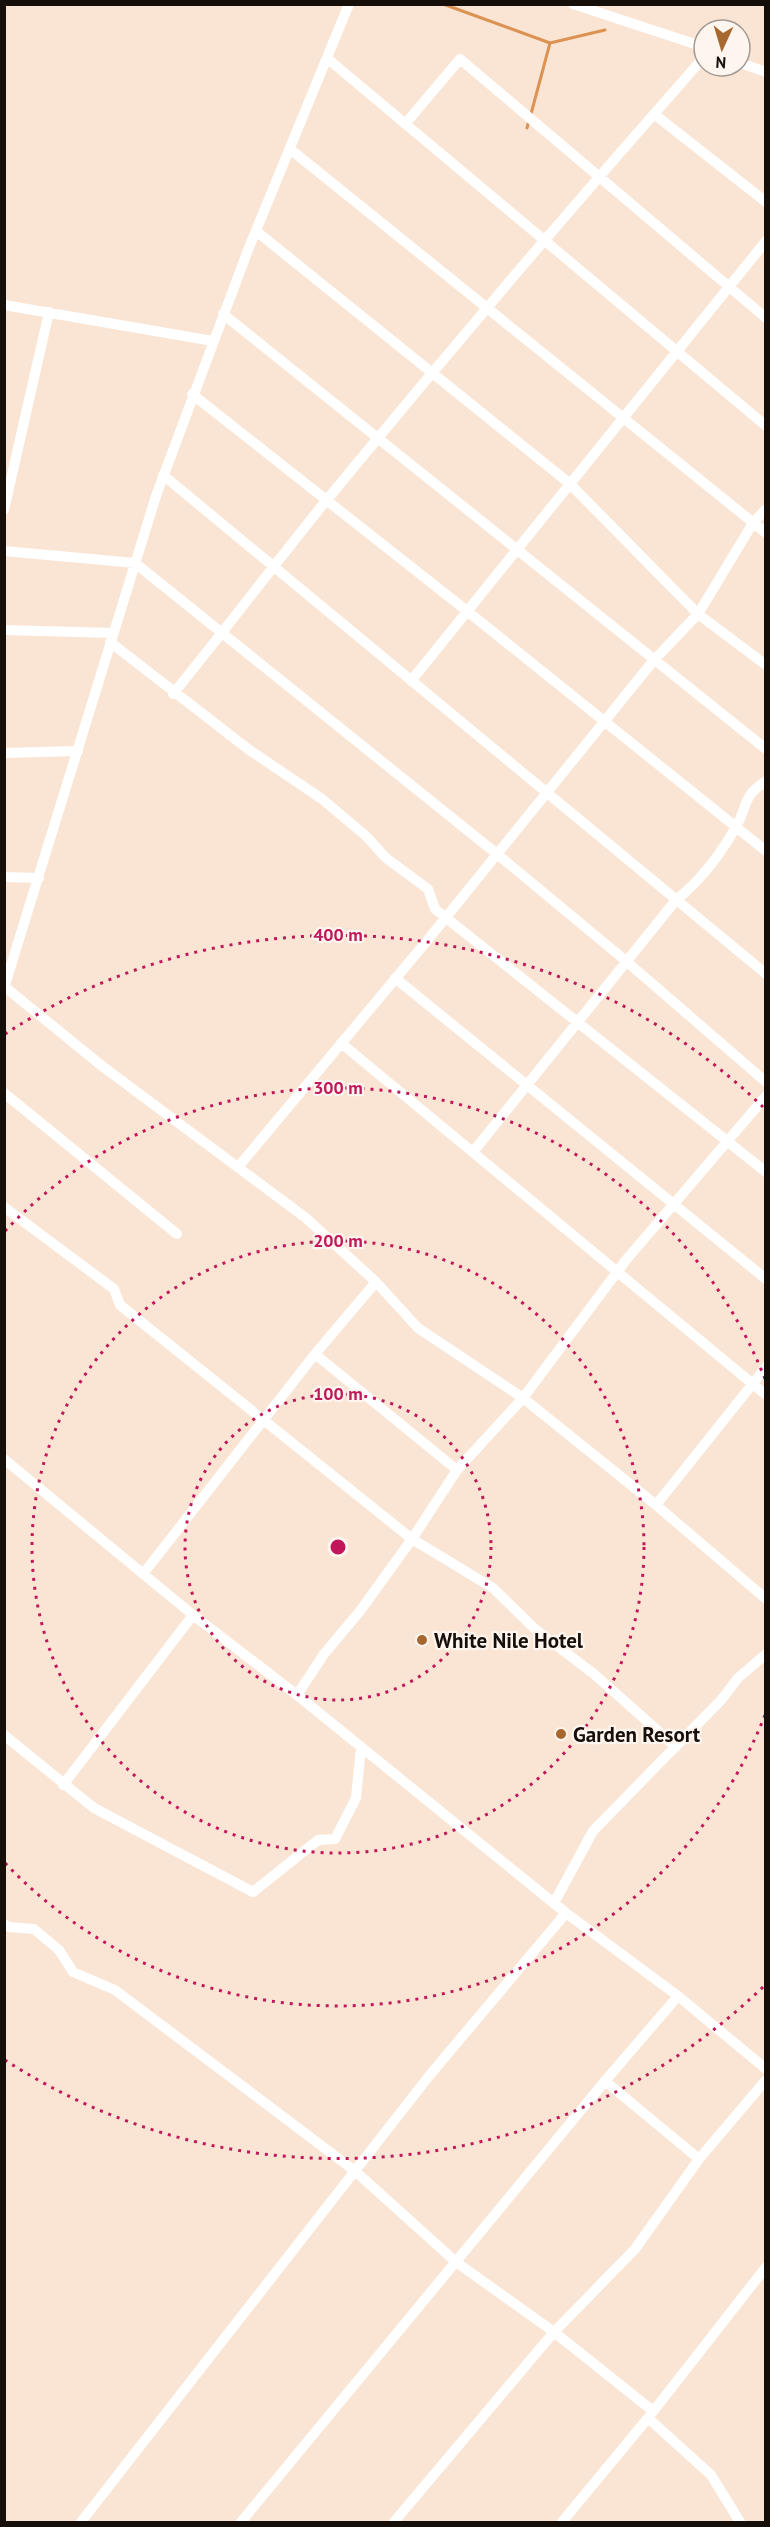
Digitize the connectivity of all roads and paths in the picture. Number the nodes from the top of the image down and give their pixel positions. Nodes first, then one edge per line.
1 (349, 4) edge
2 (573, 4) edge
3 (692, 43) edge
4 (328, 59) junction
5 (692, 71) edge
6 (654, 114) junction
7 (405, 124) junction
8 (290, 149) junction
9 (598, 177) junction
10 (765, 202) edge
11 (256, 231) junction
12 (544, 241) junction
13 (765, 241) edge
14 (728, 288) junction
15 (4, 304) edge
16 (487, 308) junction
17 (49, 312) junction
18 (223, 314) junction
19 (765, 318) edge
20 (213, 341) junction
21 (676, 352) junction
22 (433, 373) junction
23 (192, 394) junction
24 (623, 418) junction
25 (765, 426) edge
26 (378, 439) junction
27 (163, 475) junction
28 (569, 483) junction
29 (327, 500) junction
30 (765, 509) edge
31 (4, 510) edge
32 (753, 523) junction
33 (765, 533) edge
34 (516, 550) junction
35 (4, 551) edge
36 (135, 563) junction
37 (273, 566) junction
38 (467, 610) junction
39 (698, 614) junction
40 (4, 630) edge
41 (223, 633) junction
42 (111, 637) junction
43 (654, 660) junction
44 (765, 665) edge
45 (411, 681) junction
46 (173, 694) junction
47 (604, 721) junction
48 (765, 749) edge
49 (78, 751) junction
50 (4, 753) edge
51 (765, 781) edge
52 (546, 792) junction
53 (736, 826) junction
54 (765, 851) edge
55 (497, 854) junction
56 (4, 878) edge
57 (39, 878) junction
58 (676, 900) junction
59 (446, 917) junction
60 (626, 961) junction
61 (765, 974) edge
62 (395, 978) junction
63 (5, 988) edge
64 (576, 1021) junction
65 (341, 1043) junction
66 (765, 1082) edge
67 (526, 1084) junction
68 (4, 1093) edge
69 (765, 1096) edge
70 (727, 1141) junction
71 (473, 1152) junction
72 (238, 1167) junction
73 (765, 1172) edge
74 (673, 1205) junction
75 (4, 1207) edge
76 (177, 1234) dead end
77 (616, 1272) junction
78 (765, 1279) edge
79 (376, 1282) junction
80 (315, 1354) junction
81 (765, 1367) edge
82 (752, 1383) junction
83 (765, 1395) edge
84 (523, 1398) junction
85 (263, 1420) junction
86 (4, 1459) edge
87 (457, 1470) junction
88 (656, 1505) junction
89 (412, 1539) junction
90 (143, 1574) junction
91 (765, 1599) edge
92 (193, 1615) junction
93 (765, 1654) edge
94 (297, 1695) junction
95 (4, 1735) edge
96 (361, 1747) junction
97 (676, 1747) junction
98 (63, 1785) junction
99 (554, 1903) junction
100 (566, 1913) junction
101 (4, 1924) edge
102 (678, 1996) junction
103 (765, 2069) edge
104 (765, 2080) edge
105 (605, 2081) junction
106 (699, 2159) junction
107 (355, 2171) junction
108 (456, 2262) junction
109 (765, 2267) edge
110 (554, 2332) junction
111 (650, 2414) junction
112 (81, 2523) edge
113 (241, 2523) edge
114 (394, 2523) edge
115 (562, 2523) edge
116 (740, 2523) edge

1 - 4 street
2 - 3 street
4 - 7 street
4 - 8 street
5 - 6 street
6 - 9 street
6 - 10 street
7 - 9 street
7 - 12 street
8 - 11 street
8 - 16 street
9 - 12 street
9 - 14 street
11 - 18 street
11 - 22 street
12 - 16 street
12 - 21 street
13 - 14 street
14 - 19 street
14 - 21 street
15 - 17 street
16 - 22 street
16 - 24 street
17 - 20 street
17 - 31 street
18 - 20 street
18 - 26 street
20 - 23 street
21 - 24 street
21 - 25 street
22 - 26 street
22 - 28 street
23 - 27 street
23 - 29 street
24 - 28 street
24 - 32 street
26 - 29 street
26 - 34 street
27 - 36 street
27 - 37 street
28 - 34 street
28 - 39 street
29 - 37 street
29 - 38 street
30 - 32 street
32 - 33 street
32 - 39 street
34 - 38 street
34 - 43 street
35 - 36 street
36 - 41 street
36 - 42 street
37 - 41 street
37 - 45 street
38 - 45 street
38 - 47 street
39 - 43 street
39 - 44 street
40 - 42 street
41 - 46 street
41 - 55 street
42 - 46 street
42 - 49 street
43 - 47 street
43 - 48 street
45 - 52 street
46 - 59 street
47 - 52 street
47 - 53 street
49 - 50 street
49 - 57 street
51 - 53 street
52 - 55 street
52 - 58 street
53 - 54 street
53 - 58 street
55 - 59 street
55 - 60 street
56 - 57 street
57 - 63 street
58 - 60 street
58 - 61 street
59 - 62 street
59 - 64 street
60 - 64 street
60 - 66 street
62 - 65 street
62 - 67 street
63 - 72 street
64 - 67 street
64 - 70 street
65 - 71 street
65 - 72 street
67 - 71 street
67 - 74 street
68 - 76 street
69 - 70 street
70 - 73 street
70 - 74 street
71 - 77 street
72 - 79 street
74 - 77 street
74 - 78 street
75 - 85 street
77 - 82 street
77 - 84 street
79 - 80 street
79 - 84 street
80 - 85 street
80 - 87 street
81 - 82 street
82 - 83 street
82 - 88 street
84 - 87 street
84 - 88 street
85 - 89 street
85 - 90 street
86 - 90 street
87 - 89 street
88 - 91 street
89 - 94 street
89 - 97 street
90 - 92 street
92 - 94 street
92 - 98 street
93 - 97 street
94 - 96 street
95 - 98 street
96 - 98 street
96 - 99 street
97 - 99 street
99 - 100 street
100 - 102 street
100 - 107 street
101 - 107 street
102 - 103 street
102 - 105 street
104 - 106 street
105 - 106 street
105 - 108 street
106 - 110 street
107 - 108 street
107 - 112 street
108 - 110 street
108 - 113 street
109 - 111 street
110 - 111 street
110 - 114 street
111 - 115 street
111 - 116 street

